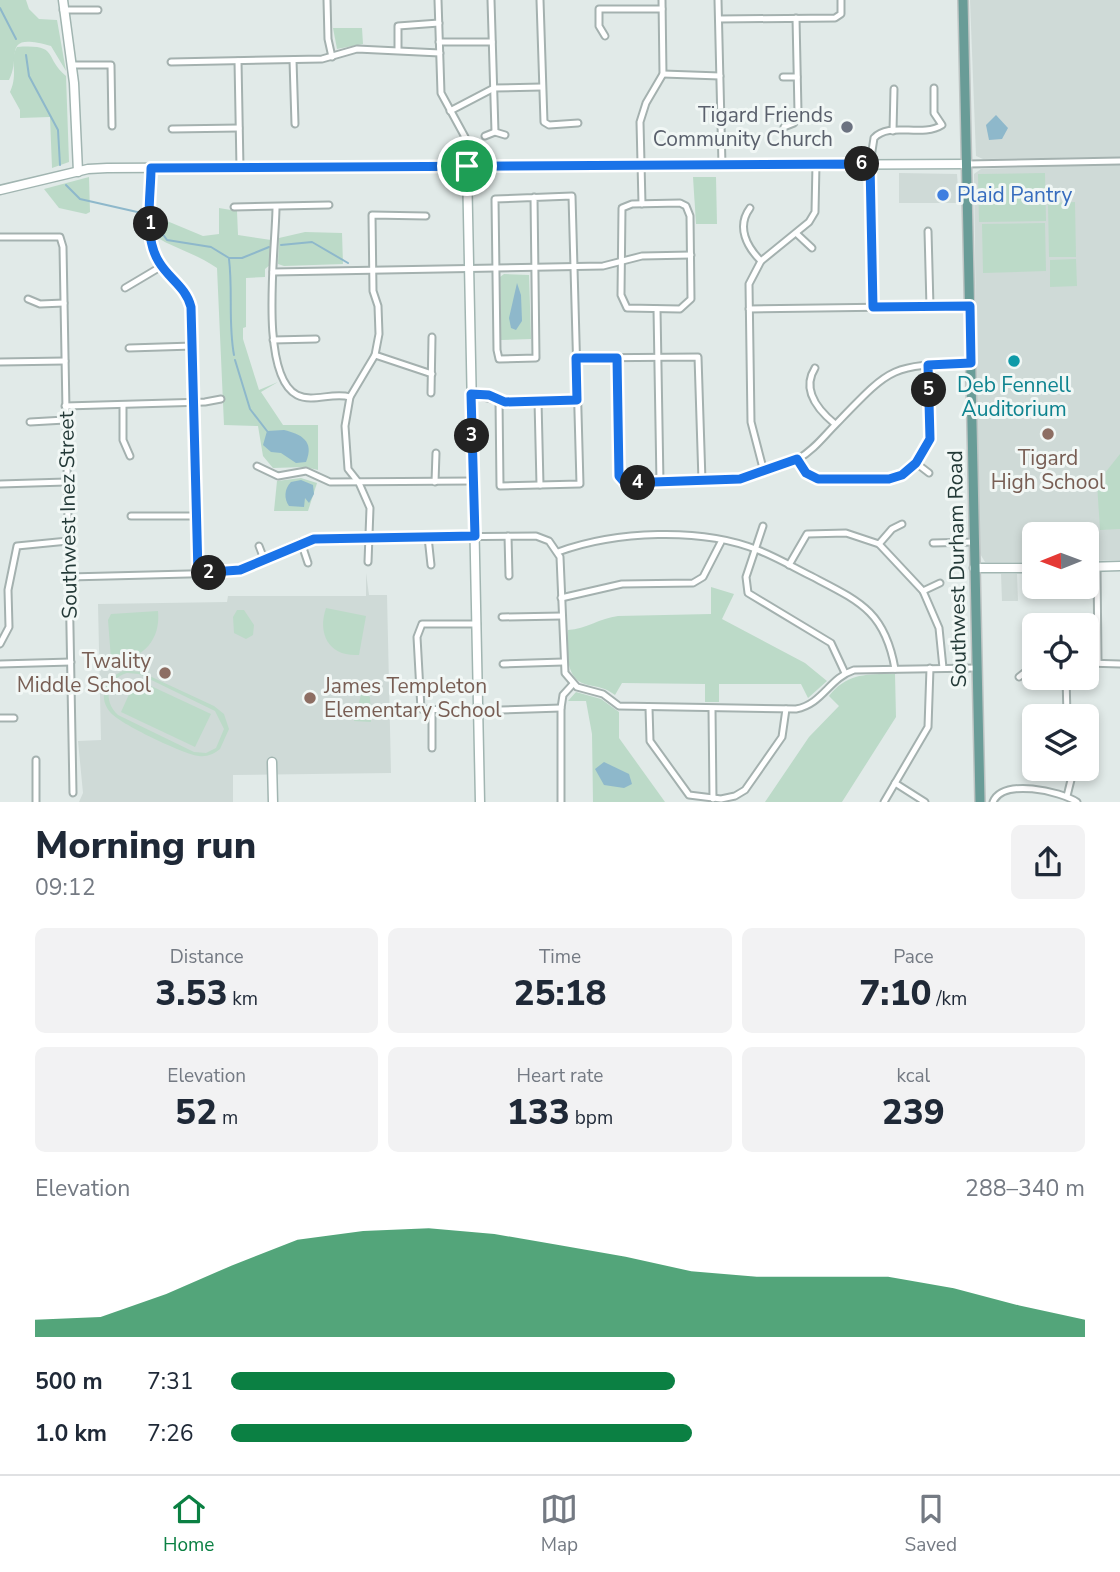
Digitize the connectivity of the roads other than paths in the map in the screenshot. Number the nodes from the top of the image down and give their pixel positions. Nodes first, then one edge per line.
1 (63, 0) edge
2 (327, 0) edge
3 (438, 0) edge
4 (491, 0) edge
5 (540, 0) edge
6 (662, 0) edge
7 (718, 0) edge
8 (841, 0) edge
9 (963, 0) edge
10 (662, 9) junction
11 (63, 10) junction
12 (98, 10) dead end
13 (796, 18) junction
14 (719, 19) junction
15 (439, 23) junction
16 (605, 36) dead end
17 (439, 42) junction
18 (492, 42) junction
19 (398, 49) junction
20 (440, 53) junction
21 (332, 57) junction
22 (293, 60) junction
23 (238, 61) junction
24 (171, 62) dead end
25 (72, 65) junction
26 (663, 74) junction
27 (720, 76) junction
28 (783, 77) dead end
29 (797, 77) junction
30 (542, 87) junction
31 (934, 88) dead end
32 (495, 89) junction
33 (894, 89) dead end
34 (450, 110) junction
35 (578, 123) dead end
36 (295, 124) dead end
37 (111, 126) dead end
38 (785, 127) dead end
39 (239, 128) junction
40 (172, 129) dead end
41 (893, 131) junction
42 (495, 132) junction
43 (505, 135) dead end
44 (485, 136) dead end
45 (1120, 160) edge
46 (816, 164) junction
47 (870, 164) junction
48 (968, 164) junction
49 (641, 165) junction
50 (722, 165) junction
51 (467, 166) junction
52 (151, 168) junction
53 (240, 168) junction
54 (78, 172) junction
55 (0, 190) edge
56 (534, 197) junction
57 (642, 204) junction
58 (329, 205) dead end
59 (234, 207) dead end
60 (276, 207) junction
61 (750, 208) dead end
62 (426, 215) dead end
63 (928, 231) dead end
64 (797, 234) junction
65 (0, 237) edge
66 (811, 248) dead end
67 (691, 255) junction
68 (761, 261) junction
69 (621, 262) junction
70 (162, 266) junction
71 (574, 267) junction
72 (496, 268) junction
73 (534, 268) junction
74 (372, 269) junction
75 (469, 269) junction
76 (273, 272) junction
77 (125, 288) dead end
78 (28, 299) dead end
79 (64, 303) junction
80 (970, 306) junction
81 (873, 307) junction
82 (930, 307) junction
83 (657, 309) junction
84 (749, 309) junction
85 (432, 337) dead end
86 (273, 340) junction
87 (316, 340) dead end
88 (193, 346) junction
89 (129, 348) dead end
90 (375, 355) junction
91 (658, 357) junction
92 (576, 358) junction
93 (617, 358) junction
94 (65, 361) junction
95 (0, 362) edge
96 (971, 363) junction
97 (928, 365) junction
98 (815, 368) dead end
99 (432, 374) junction
100 (431, 393) dead end
101 (471, 394) junction
102 (350, 397) junction
103 (221, 399) dead end
104 (499, 400) junction
105 (577, 400) junction
106 (538, 401) junction
107 (194, 403) junction
108 (123, 405) junction
109 (65, 406) junction
110 (65, 420) junction
111 (30, 422) dead end
112 (835, 424) junction
113 (436, 453) dead end
114 (130, 456) dead end
115 (797, 459) junction
116 (916, 463) junction
117 (257, 466) dead end
118 (764, 472) junction
119 (929, 473) dead end
120 (473, 481) junction
121 (702, 481) junction
122 (66, 482) junction
123 (359, 482) junction
124 (435, 482) junction
125 (660, 483) junction
126 (0, 484) edge
127 (540, 485) junction
128 (131, 516) dead end
129 (197, 516) junction
130 (902, 524) dead end
131 (763, 526) dead end
132 (475, 536) junction
133 (508, 536) junction
134 (428, 537) junction
135 (371, 538) junction
136 (68, 541) junction
137 (301, 542) junction
138 (721, 542) junction
139 (974, 542) junction
140 (933, 543) dead end
141 (879, 544) junction
142 (259, 546) dead end
143 (755, 549) junction
144 (558, 552) junction
145 (264, 559) junction
146 (368, 562) dead end
147 (307, 563) dead end
148 (431, 565) dead end
149 (789, 565) junction
150 (1120, 566) edge
151 (1099, 567) edge
152 (974, 568) junction
153 (1022, 568) edge
154 (198, 573) junction
155 (509, 576) dead end
156 (69, 577) junction
157 (940, 583) dead end
158 (923, 591) junction
159 (561, 598) junction
160 (562, 616) junction
161 (502, 617) dead end
162 (477, 624) junction
163 (0, 644) edge
164 (71, 662) junction
165 (563, 662) junction
166 (503, 663) dead end
167 (1099, 663) edge
168 (0, 664) edge
169 (1120, 664) edge
170 (930, 668) junction
171 (943, 668) junction
172 (976, 668) junction
173 (895, 669) junction
174 (845, 673) junction
175 (1022, 675) edge
176 (1019, 677) dead end
177 (573, 684) junction
178 (561, 708) junction
179 (649, 708) junction
180 (712, 709) junction
181 (786, 709) junction
182 (501, 710) dead end
183 (479, 711) junction
184 (432, 712) junction
185 (0, 718) edge
186 (14, 718) dead end
187 (432, 748) dead end
188 (36, 760) dead end
189 (272, 762) dead end
190 (1071, 781) edge
191 (895, 783) junction
192 (73, 793) dead end
193 (1067, 796) junction
194 (713, 800) edge
195 (36, 802) edge
196 (273, 802) edge
197 (480, 802) edge
198 (561, 802) edge
199 (884, 802) edge
200 (925, 802) edge
201 (980, 802) edge
202 (993, 802) edge
203 (1077, 802) edge

1 - 11 main road
2 - 21 street
3 - 15 street
4 - 18 street
5 - 30 street
6 - 10 street
7 - 14 street
8 - 13 street
9 - 48 main road, Southwest Durham Road
10 - 16 street
10 - 26 street
11 - 12 street
11 - 25 main road
13 - 14 street
13 - 29 street
14 - 27 street
15 - 17 street
15 - 19 street
17 - 18 street
17 - 20 street
18 - 32 street
19 - 20 street
19 - 21 street
20 - 34 street
21 - 22 street
22 - 23 street
22 - 36 street
23 - 24 street
23 - 39 street
25 - 37 street
25 - 54 main road
26 - 27 street
26 - 49 street
27 - 50 street
28 - 29 street
29 - 38 street
30 - 32 street
30 - 35 street
31 - 41 street
32 - 34 street
32 - 42 street
33 - 41 street
34 - 51 street
39 - 40 street
39 - 53 street
41 - 47 street
42 - 43 street
42 - 44 street
45 - 48 street
46 - 47 main road
46 - 50 main road
46 - 64 street
47 - 48 main road
47 - 81 street
48 - 80 main road, Southwest Durham Road
49 - 50 main road
49 - 51 main road
49 - 57 street
51 - 53 main road
51 - 75 main road
52 - 53 main road
52 - 54 main road
52 - 70 street
54 - 55 main road
56 - 71 street
56 - 72 street
56 - 73 street
57 - 67 street
57 - 69 street
58 - 60 street
59 - 60 street
60 - 76 street
61 - 68 street
62 - 74 street
63 - 82 street
64 - 66 street
64 - 68 street
65 - 79 street, Southwest Inez Street
67 - 69 street
67 - 83 street
68 - 84 street
69 - 71 street
69 - 83 street
70 - 77 street
70 - 88 street
71 - 73 street
71 - 92 street
72 - 73 street
72 - 73 street
72 - 75 street
74 - 75 street
74 - 76 street
74 - 90 street
75 - 101 main road
76 - 86 street
78 - 79 street
79 - 94 street, Southwest Inez Street
80 - 82 street
80 - 96 main road, Southwest Durham Road
81 - 82 street
81 - 84 street
83 - 91 street
84 - 118 street
85 - 99 street
86 - 87 street
86 - 102 street
88 - 89 street
88 - 107 street
90 - 99 street
90 - 102 street
91 - 93 street
91 - 121 street
91 - 125 street
92 - 93 street
92 - 105 street
93 - 125 street
94 - 95 street
94 - 109 street, Southwest Inez Street
96 - 97 street
96 - 139 main road, Southwest Durham Road
97 - 112 street
97 - 116 street
98 - 112 street
99 - 100 street
101 - 104 street
101 - 120 main road
102 - 123 street
103 - 107 street
104 - 106 street
104 - 127 street
105 - 106 street
105 - 127 street
106 - 127 street
107 - 108 street
107 - 129 street
108 - 109 street
108 - 114 street
109 - 110 street, Southwest Inez Street
110 - 111 street
110 - 122 street, Southwest Inez Street
112 - 115 street
113 - 124 street
115 - 116 street
115 - 118 street
116 - 119 street
117 - 123 street
118 - 121 street
120 - 124 street
120 - 132 main road
121 - 125 street
122 - 126 street
122 - 136 street, Southwest Inez Street
123 - 124 street
123 - 135 street
128 - 129 street
129 - 154 street
130 - 141 street
131 - 143 street
132 - 133 street
132 - 134 street
132 - 162 main road
133 - 144 street
133 - 155 street
134 - 135 street
134 - 148 street
135 - 137 street
135 - 146 street
136 - 156 street, Southwest Inez Street
136 - 163 street
137 - 145 street
137 - 147 street
138 - 143 street
138 - 144 street
138 - 159 street
139 - 140 street
139 - 152 main road, Southwest Durham Road
141 - 149 street
141 - 158 street
142 - 145 street
143 - 149 street
143 - 174 street
144 - 159 street
145 - 154 street
149 - 173 street
150 - 151 main road
152 - 153 main road
152 - 172 main road, Southwest Durham Road
154 - 156 street
156 - 164 street, Southwest Inez Street
157 - 158 street
158 - 171 street
159 - 160 street
160 - 161 street
160 - 165 street
162 - 183 main road
162 - 184 street
164 - 168 street
164 - 192 street, Southwest Inez Street
165 - 166 street
165 - 177 street
167 - 169 street
170 - 171 street
170 - 173 street
170 - 191 street
171 - 172 street
172 - 201 main road, Southwest Durham Road
173 - 174 street
174 - 181 street
175 - 176 street
177 - 178 street
177 - 179 street
178 - 182 street
178 - 198 street
179 - 180 street
179 - 194 street
180 - 181 street
180 - 194 street
181 - 194 street
183 - 184 street
183 - 197 main road
184 - 187 street
185 - 186 street
188 - 195 street
189 - 196 main road
190 - 193 street
191 - 199 street
191 - 200 street
193 - 202 street
193 - 203 street

